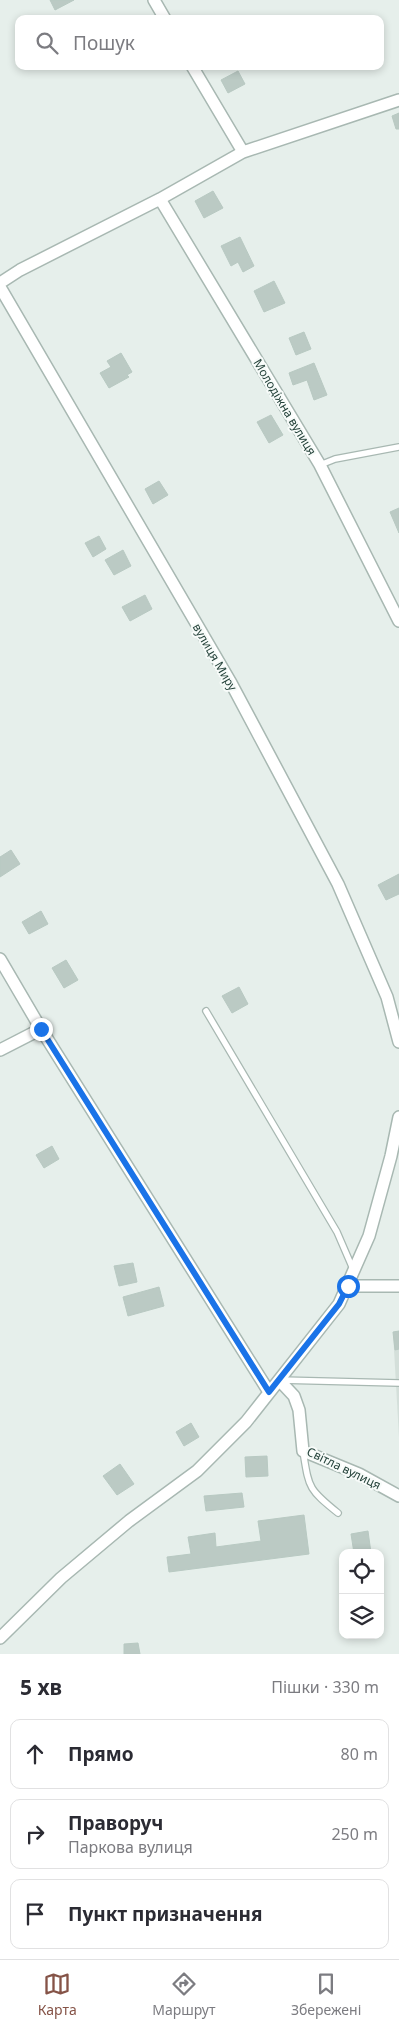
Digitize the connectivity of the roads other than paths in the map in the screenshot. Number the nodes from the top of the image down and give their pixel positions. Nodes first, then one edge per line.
1 (154, 0) edge
2 (163, 15) edge
3 (194, 70) edge
4 (399, 100) edge
5 (243, 152) junction
6 (160, 199) junction
7 (0, 285) edge
8 (399, 448) edge
9 (320, 465) junction
10 (399, 621) edge
11 (0, 960) edge
12 (206, 1011) dead end
13 (41, 1029) junction
14 (399, 1042) edge
15 (0, 1050) edge
16 (399, 1118) edge
17 (395, 1156) edge
18 (354, 1271) junction
19 (348, 1286) junction
20 (399, 1286) edge
21 (279, 1380) junction
22 (399, 1383) edge
23 (269, 1392) junction
24 (303, 1451) junction
25 (399, 1496) edge
26 (338, 1514) dead end
27 (0, 1638) edge

1 - 2 street
3 - 5 street
4 - 5 street
5 - 6 street
6 - 7 street
6 - 9 street, Молодіжна вулиця
7 - 14 street, вулиця Миру
8 - 9 lane
9 - 10 street, Молодіжна вулиця
11 - 13 street
12 - 18 lane
13 - 15 street
13 - 23 street
16 - 17 street
17 - 18 street
18 - 19 street
19 - 20 street
19 - 21 street
21 - 22 lane
21 - 23 street
21 - 24 street, Світла вулиця
23 - 27 street
24 - 25 street, Світла вулиця
24 - 26 lane

